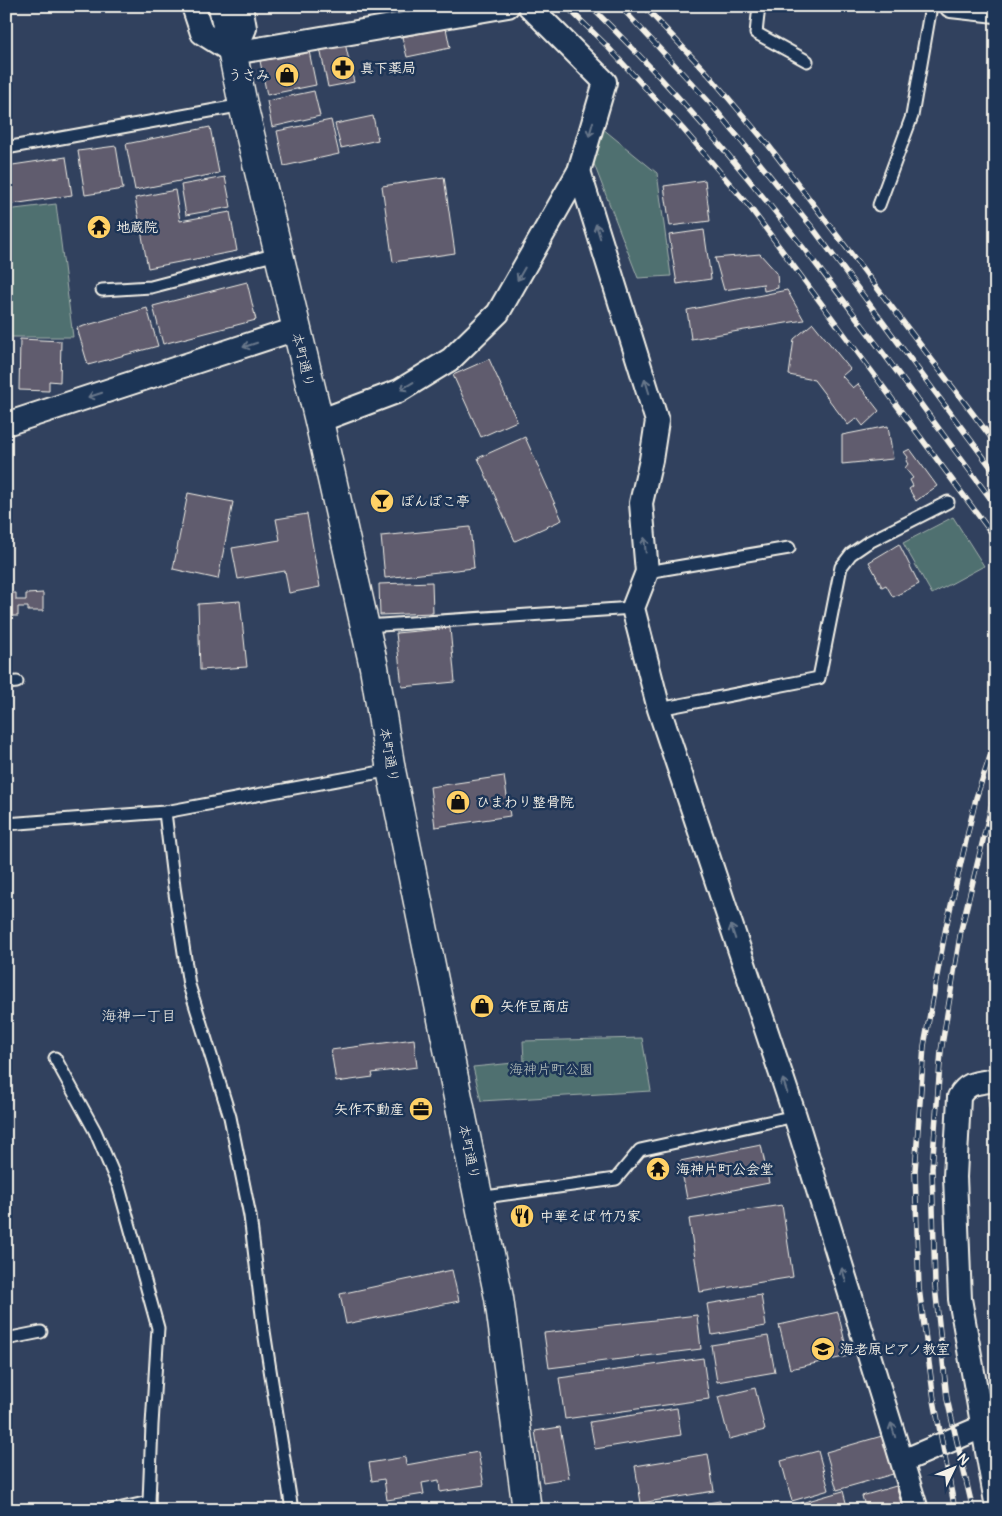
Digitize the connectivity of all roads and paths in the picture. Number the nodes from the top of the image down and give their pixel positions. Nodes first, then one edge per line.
1 (193, 6) edge
2 (508, 6) edge
3 (529, 6) edge
4 (759, 6) edge
5 (931, 6) edge
6 (951, 6) edge
7 (985, 9) edge
8 (231, 13) edge
9 (234, 53) junction
10 (807, 61) dead end
11 (243, 105) junction
12 (6, 148) edge
13 (579, 171) junction
14 (879, 205) dead end
15 (277, 254) junction
16 (102, 290) dead end
17 (296, 329) junction
18 (318, 421) junction
19 (6, 424) edge
20 (948, 502) dead end
21 (790, 548) dead end
22 (647, 572) junction
23 (633, 608) junction
24 (366, 626) junction
25 (659, 709) junction
26 (391, 770) junction
27 (165, 812) junction
28 (6, 824) edge
29 (55, 1058) dead end
30 (996, 1080) edge
31 (795, 1116) junction
32 (478, 1198) junction
33 (41, 1332) dead end
34 (6, 1339) edge
35 (989, 1424) edge
36 (902, 1461) junction
37 (996, 1502) edge
38 (150, 1506) edge
39 (113, 1510) edge
40 (292, 1510) edge
41 (527, 1510) edge
42 (917, 1510) edge

1 - 9 street
2 - 9 street
3 -> 13 street
4 - 10 lane
5 - 14 lane
6 - 7 street
8 - 9 street, 本町通り
9 - 11 street, 本町通り
11 - 12 lane
11 - 15 street, 本町通り
13 -> 18 street
22 -> 13 street
15 - 16 lane
15 - 17 street, 本町通り
17 - 18 street, 本町通り
17 -> 19 street
18 - 24 street, 本町通り
20 - 25 lane
21 - 22 lane
22 - 23 street
23 - 24 lane
23 - 25 street
24 - 26 street, 本町通り
31 -> 25 street
26 - 27 lane
26 - 32 street, 本町通り
27 - 28 lane
27 - 40 lane
29 - 38 lane
30 - 35 street
31 - 32 lane
36 -> 31 street
32 - 41 street, 本町通り
33 - 34 lane
35 - 36 street
35 - 37 street
36 - 42 street
38 - 39 lane

